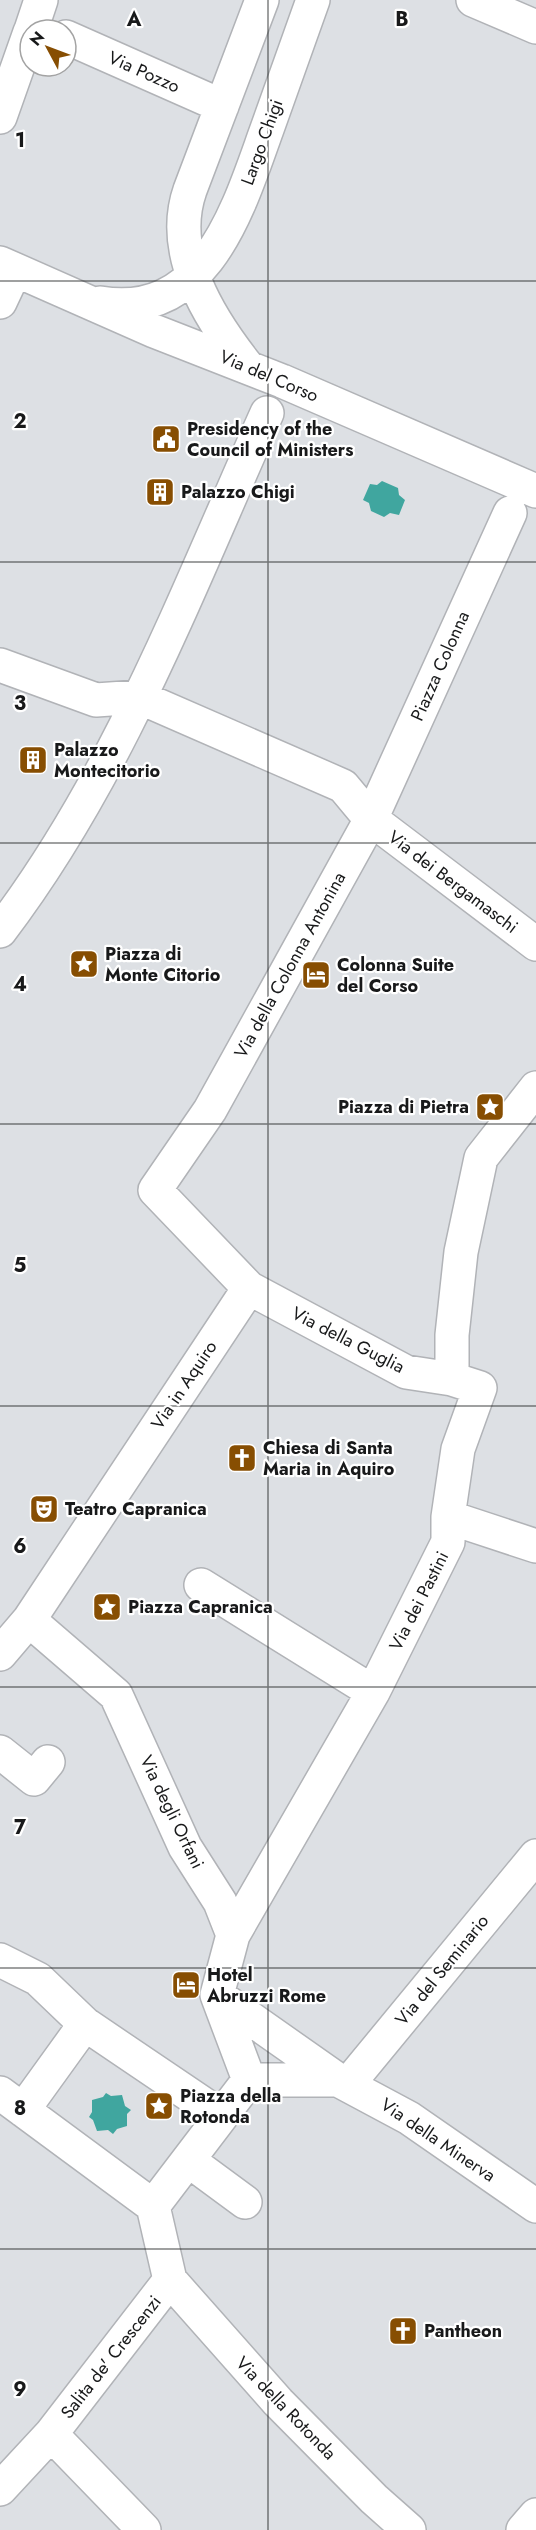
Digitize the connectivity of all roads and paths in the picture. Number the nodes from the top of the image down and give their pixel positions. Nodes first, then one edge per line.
1 (262, 0) edge
2 (313, 0) edge
3 (473, 0) edge
4 (536, 27) edge
5 (78, 42) edge
6 (18, 71) edge
7 (222, 106) junction
8 (0, 117) edge
9 (8, 266) edge
10 (193, 274) junction
11 (0, 302) edge
12 (89, 302) junction
13 (247, 366) junction
14 (267, 413) dead end
15 (536, 491) edge
16 (510, 513) dead end
17 (0, 665) edge
18 (140, 697) junction
19 (367, 815) junction
20 (0, 931) edge
21 (536, 944) edge
22 (536, 1088) edge
23 (249, 1288) junction
24 (452, 1380) junction
25 (448, 1517) junction
26 (536, 1546) edge
27 (201, 1585) dead end
28 (12, 1633) edge
29 (373, 1692) junction
30 (0, 1752) edge
31 (48, 1762) dead end
32 (536, 1856) edge
33 (233, 1935) junction
34 (0, 1960) edge
35 (217, 1995) junction
36 (85, 2024) junction
37 (249, 2080) junction
38 (344, 2082) junction
39 (12, 2102) edge
40 (221, 2116) junction
41 (188, 2160) junction
42 (245, 2202) dead end
43 (153, 2206) junction
44 (536, 2206) edge
45 (170, 2280) junction
46 (51, 2434) junction
47 (1, 2488) edge
48 (536, 2515) edge
49 (144, 2530) edge
50 (409, 2530) edge
51 (523, 2530) edge

1 - 7 street
2 - 10 street, Largo Chigi
3 - 4 street
5 - 7 street, Via Pozzo
6 - 8 street
7 - 10 street
9 - 11 street
9 - 12 street, Via del Corso
10 - 12 street, Largo Chigi
10 - 13 street
12 - 13 street, Via del Corso
13 - 15 street, Via del Corso
14 - 18 street
16 - 19 street, Piazza Colonna
17 - 18 street
18 - 19 street
18 - 20 street
19 - 21 street, Via dei Bergamaschi
19 - 23 street, Via della Colonna Antonina
22 - 24 street
23 - 24 street, Via della Guglia
23 - 28 street, Via in Aquiro
24 - 25 street, Via dei Pastini
25 - 26 street
25 - 29 street, Via dei Pastini
27 - 29 street
28 - 33 street, Via degli Orfani
29 - 33 street, Via dei Pastini
30 - 31 street
32 - 38 street, Via del Seminario
33 - 35 street
34 - 36 street
35 - 37 street
35 - 38 street
36 - 39 street
36 - 40 street
37 - 38 street
37 - 40 street
38 - 44 street, Via della Minerva
39 - 43 street
40 - 41 street
41 - 42 street
41 - 43 street
43 - 45 street
45 - 46 street, Salita de' Crescenzi
45 - 50 street, Via della Rotonda
46 - 47 street, Salita de' Crescenzi
46 - 49 street
48 - 51 street

